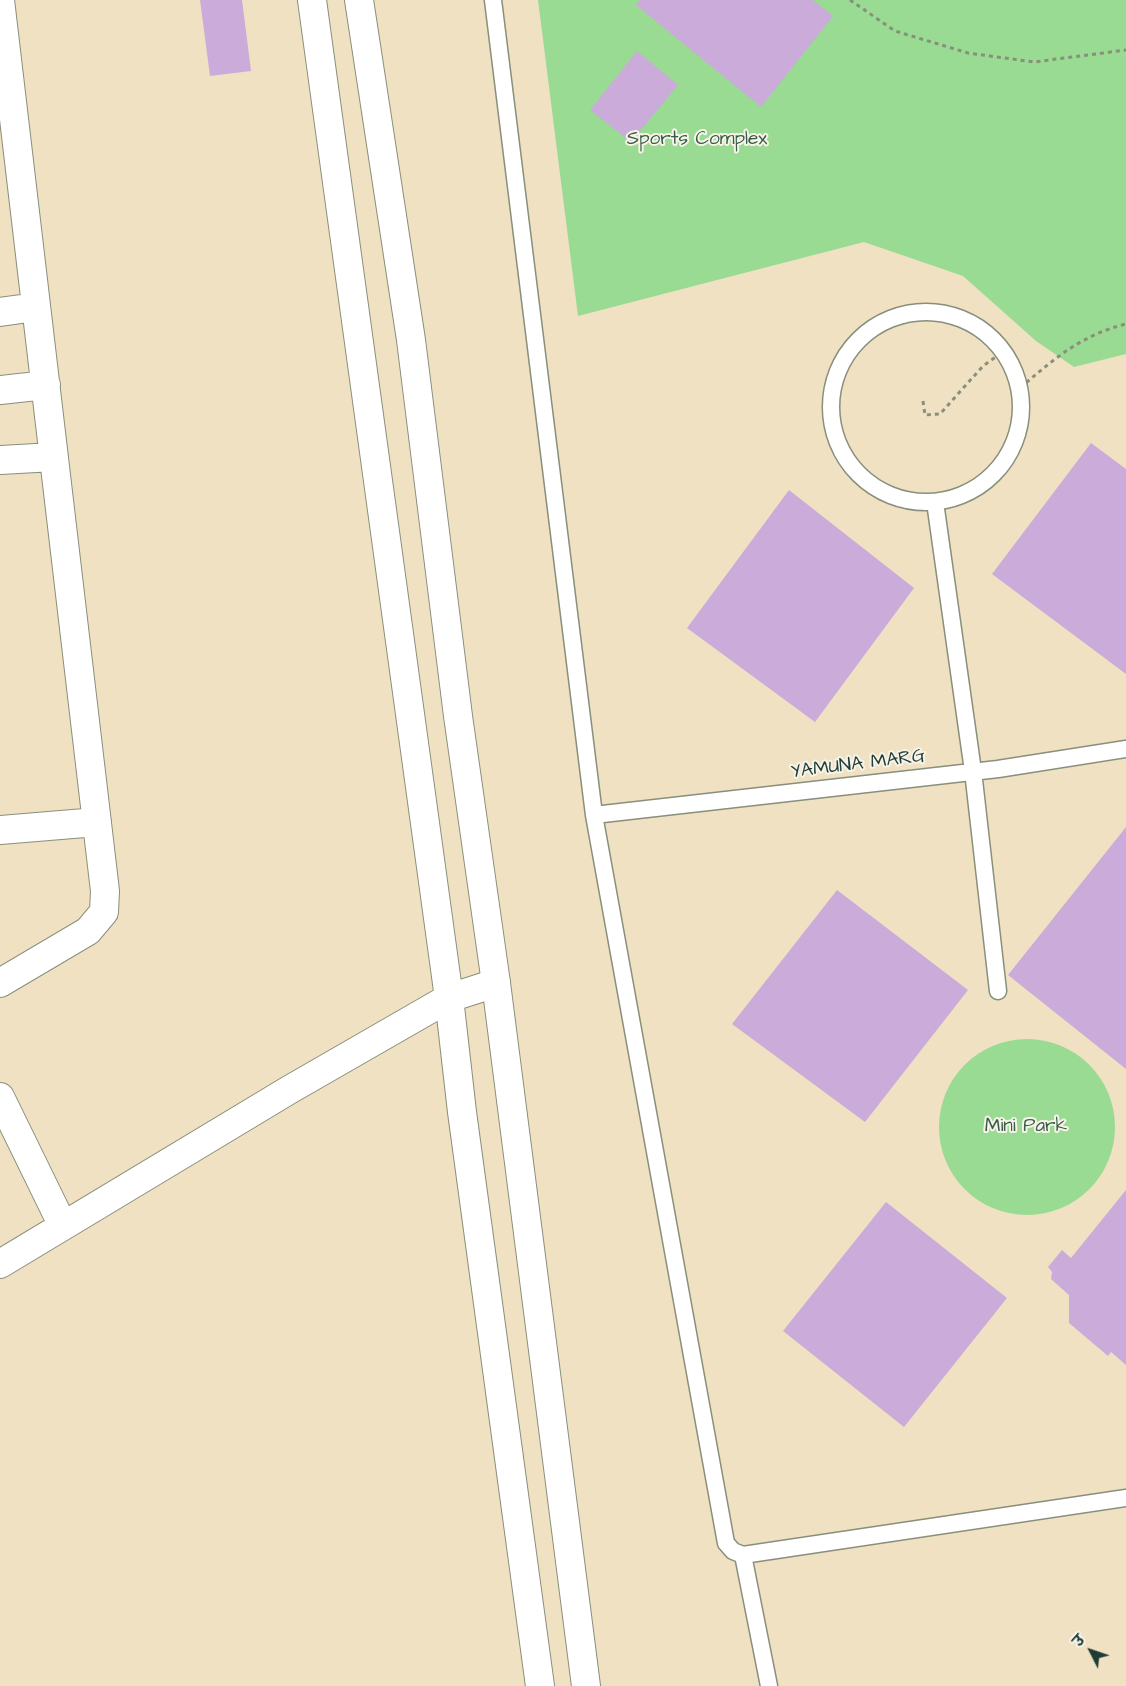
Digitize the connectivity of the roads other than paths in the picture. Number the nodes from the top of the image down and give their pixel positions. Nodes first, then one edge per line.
1 (0, 0) edge
2 (312, 0) edge
3 (359, 0) edge
4 (493, 0) edge
5 (36, 307) junction
6 (0, 312) edge
7 (46, 385) junction
8 (0, 390) edge
9 (54, 457) junction
10 (0, 460) edge
11 (935, 502) junction
12 (1126, 749) edge
13 (973, 771) junction
14 (594, 815) junction
15 (97, 822) junction
16 (0, 830) edge
17 (3, 976) edge
18 (496, 983) junction
19 (998, 991) dead end
20 (449, 998) junction
21 (0, 1097) edge
22 (63, 1226) junction
23 (0, 1264) edge
24 (1126, 1498) edge
25 (743, 1555) junction
26 (540, 1686) edge
27 (586, 1686) edge
28 (769, 1686) edge

1 - 5 street
2 - 20 street
3 - 18 street
4 - 14 lane
5 - 6 street
5 - 7 street
7 - 8 street
7 - 9 street
9 - 10 street
9 - 15 street
11 - 11 lane
11 - 13 lane
12 - 13 lane, YAMUNA MARG
13 - 14 lane, YAMUNA MARG
13 - 19 lane
14 - 25 lane
15 - 16 street
15 - 17 street
18 - 20 street
18 - 27 street
20 - 22 street
20 - 26 street
21 - 22 street
22 - 23 street
24 - 25 lane
25 - 28 lane

